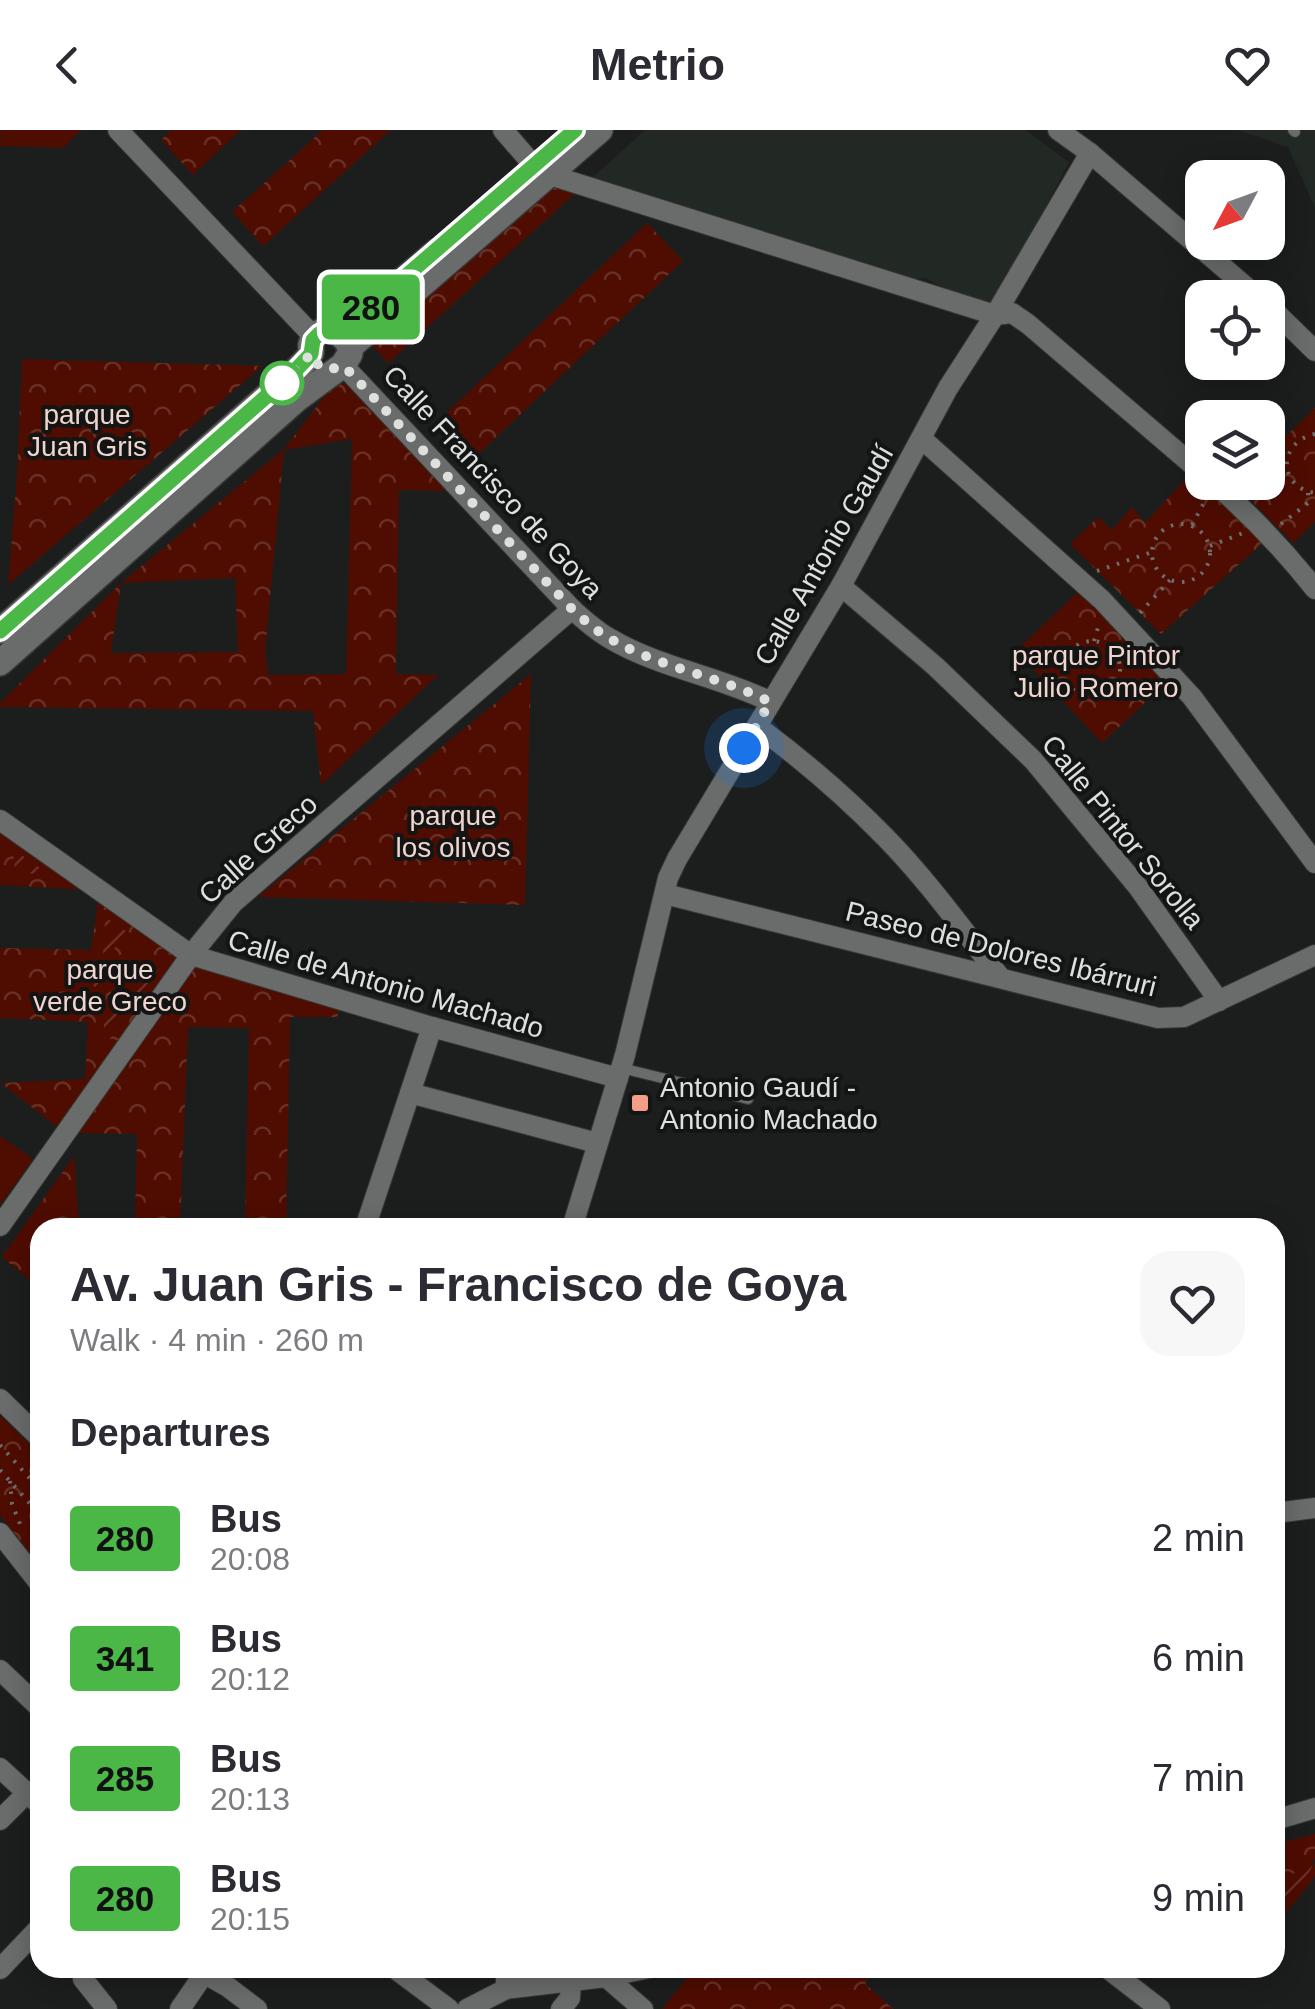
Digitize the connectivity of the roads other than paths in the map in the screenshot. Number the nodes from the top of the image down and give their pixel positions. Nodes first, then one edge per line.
1 (118, 130) edge
2 (503, 130) edge
3 (575, 130) edge
4 (600, 130) edge
5 (1058, 130) edge
6 (1090, 153) junction
7 (542, 171) junction
8 (1237, 280) edge
9 (995, 315) junction
10 (1285, 322) edge
11 (332, 351) junction
12 (1315, 351) edge
13 (922, 439) junction
14 (1185, 461) edge
15 (1232, 500) edge
16 (840, 586) junction
17 (1315, 589) edge
18 (572, 609) junction
19 (0, 631) edge
20 (0, 663) edge
21 (770, 702) junction
22 (757, 726) junction
23 (0, 820) edge
24 (1315, 864) edge
25 (665, 894) junction
26 (1315, 954) edge
27 (191, 955) junction
28 (1000, 977) junction
29 (1219, 1001) junction
30 (432, 1028) junction
31 (619, 1073) junction
32 (410, 1093) junction
33 (748, 1100) dead end
34 (597, 1143) junction
35 (368, 1218) edge
36 (575, 1218) edge
37 (0, 1226) edge
38 (0, 1399) edge
39 (30, 1428) edge
40 (1315, 1508) edge
41 (1285, 1512) edge
42 (0, 1533) edge
43 (30, 1571) edge
44 (0, 1670) edge
45 (30, 1698) edge
46 (0, 1768) edge
47 (30, 1796) edge
48 (30, 1801) edge
49 (1315, 1808) edge
50 (1285, 1817) edge
51 (0, 1820) edge
52 (30, 1938) edge
53 (0, 1969) edge
54 (83, 1978) edge
55 (196, 1978) edge
56 (212, 1978) edge
57 (407, 1978) edge
58 (506, 1978) edge
59 (606, 1978) joint
60 (1120, 1978) edge
61 (571, 1981) junction
62 (107, 2009) edge
63 (180, 2009) edge
64 (257, 2009) edge
65 (449, 2009) edge
66 (467, 2009) edge
67 (561, 2009) edge
68 (643, 2009) edge
69 (1160, 2009) edge

1 - 11 street, Calle Francisco de Goya
2 - 7 street
3 - 7 street
4 - 7 street
5 - 6 street
6 - 8 street
6 - 9 street, Calle Antonio Gaudí
7 - 9 street
7 - 11 street
9 - 13 street, Calle Antonio Gaudí
9 - 14 street
10 - 12 street
11 - 18 street, Calle Francisco de Goya
11 - 19 street
11 - 20 street
13 - 16 street, Calle Antonio Gaudí
13 - 24 street
15 - 17 street
16 - 21 street, Calle Antonio Gaudí
16 - 29 street, Calle Pintor Sorolla
18 - 21 street, Calle Francisco de Goya
18 - 27 street, Calle Greco
21 - 22 street, Calle Antonio Gaudí
22 - 25 street, Calle Antonio Gaudí
22 - 28 street
23 - 27 street, Calle de Antonio Machado
25 - 28 street, Paseo de Dolores Ibárruri
25 - 31 street, Calle Antonio Gaudí
26 - 29 street, Paseo de Dolores Ibárruri
27 - 30 street, Calle de Antonio Machado
27 - 37 street, Calle Greco
28 - 29 street, Paseo de Dolores Ibárruri
30 - 31 street, Calle de Antonio Machado
30 - 32 street
31 - 33 lane
31 - 34 street, Calle Antonio Gaudí
32 - 34 street
32 - 35 street
34 - 36 street, Calle Antonio Gaudí
38 - 39 street
40 - 41 street
42 - 43 street
44 - 45 street
46 - 47 street
48 - 51 street
49 - 50 street
52 - 53 street
54 - 62 street
55 - 63 street
56 - 64 street
57 - 65 street
58 - 61 street
58 - 66 street
59 - 61 street
59 - 68 street
60 - 69 street
61 - 67 street

